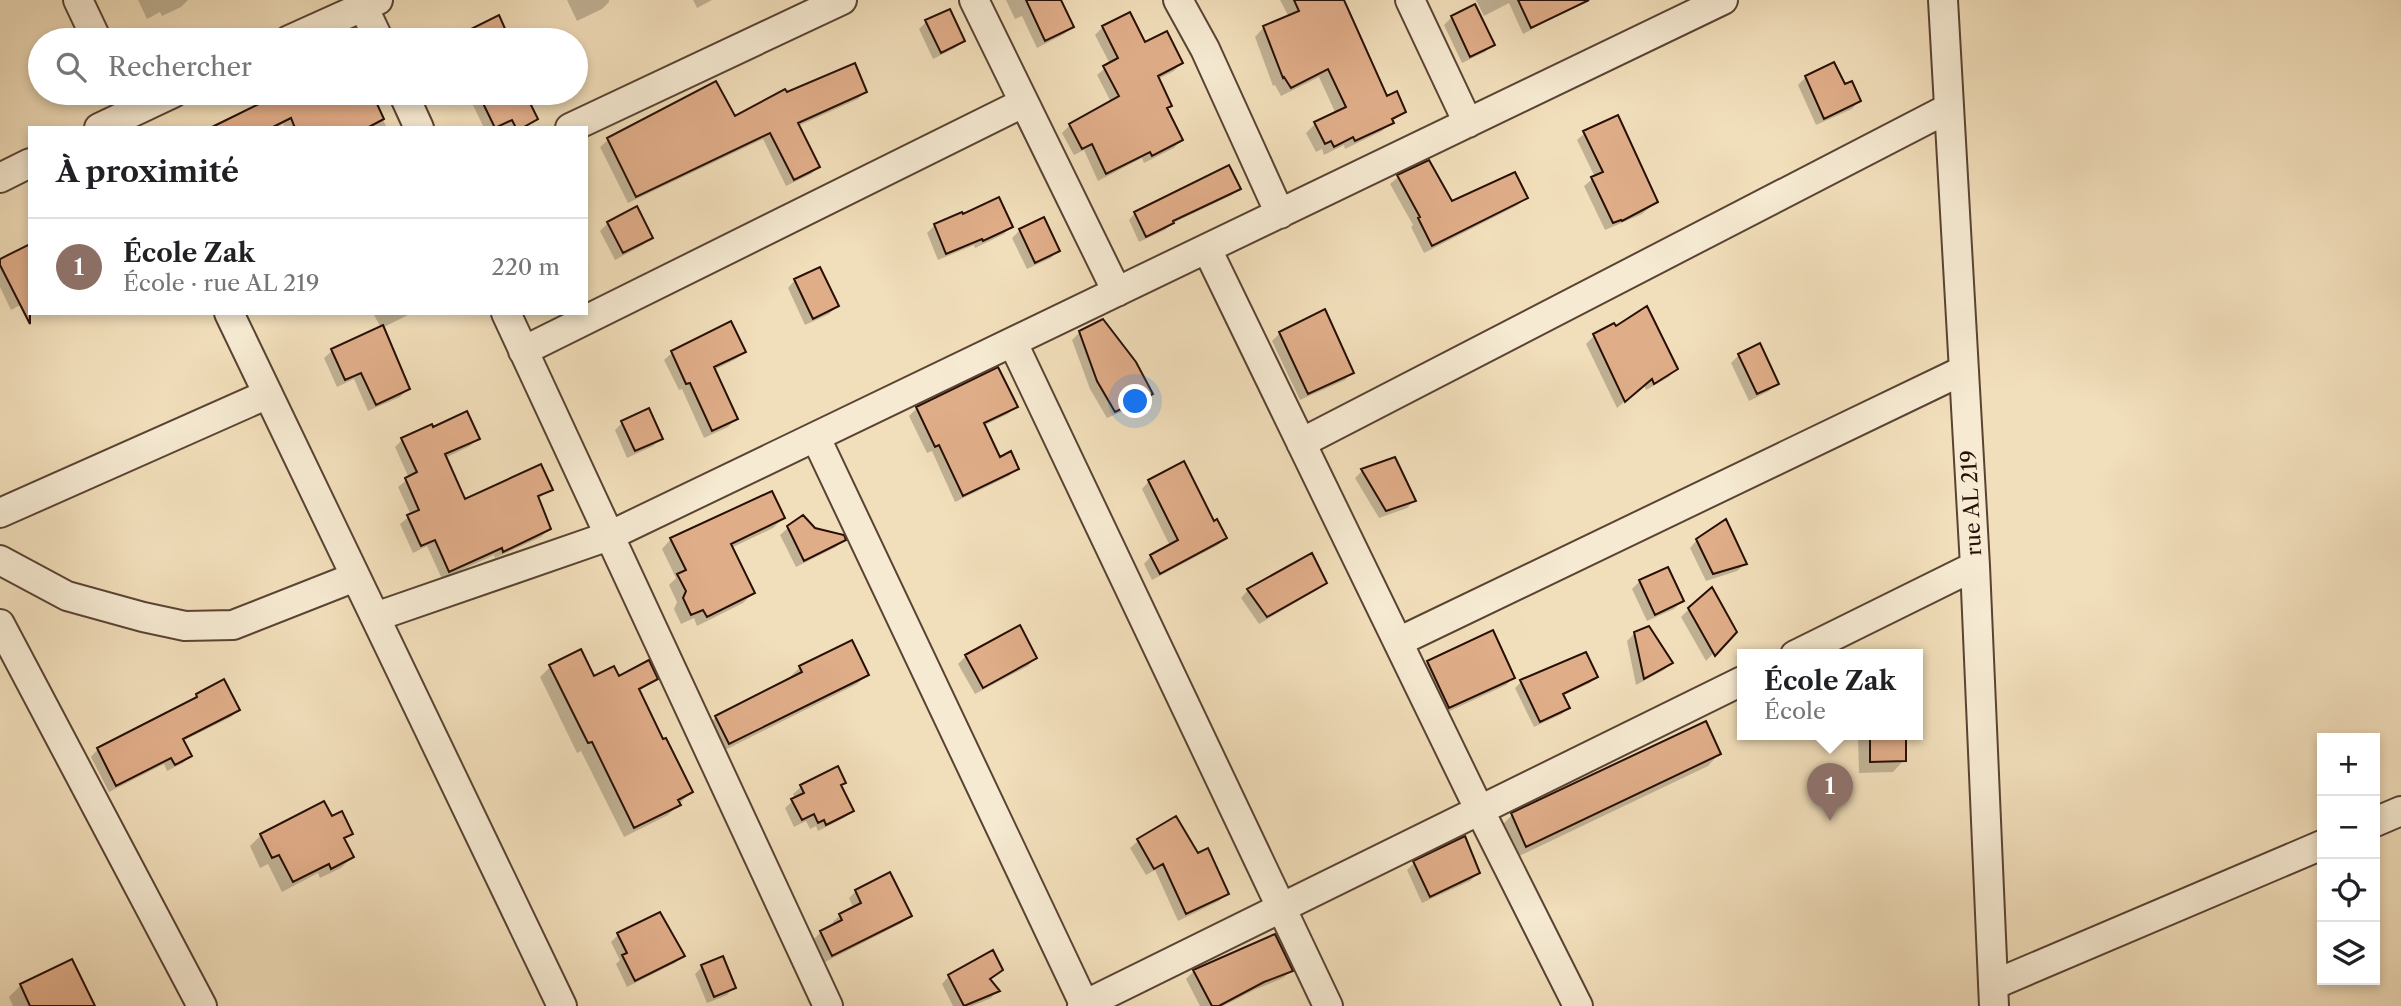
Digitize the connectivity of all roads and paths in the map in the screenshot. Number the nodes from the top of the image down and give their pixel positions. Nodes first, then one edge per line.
1 (78, 0) edge
2 (842, 0) edge
3 (974, 0) edge
4 (1178, 0) edge
5 (1410, 0) edge
6 (1723, 0) edge
7 (1943, 0) edge
8 (367, 2) edge
9 (91, 28) edge
10 (314, 28) edge
11 (375, 28) edge
12 (1023, 103) junction
13 (408, 105) edge
14 (1949, 108) junction
15 (131, 111) edge
16 (1468, 123) junction
17 (103, 126) edge
18 (418, 126) edge
19 (574, 126) edge
20 (28, 164) edge
21 (0, 177) edge
22 (1280, 214) junction
23 (1207, 249) junction
24 (1117, 292) junction
25 (230, 315) edge
26 (507, 315) edge
27 (1013, 344) junction
28 (523, 351) junction
29 (1964, 370) junction
30 (268, 394) junction
31 (816, 438) junction
32 (1301, 443) junction
33 (0, 513) edge
34 (609, 536) junction
35 (0, 560) edge
36 (1975, 566) junction
37 (355, 577) junction
38 (375, 617) junction
39 (0, 624) edge
40 (1398, 642) junction
41 (1807, 649) edge
42 (1737, 683) edge
43 (1480, 811) junction
44 (2401, 811) edge
45 (2380, 820) edge
46 (2317, 847) edge
47 (1281, 908) junction
48 (1993, 995) edge
49 (202, 1006) edge
50 (562, 1006) edge
51 (828, 1006) edge
52 (1084, 1006) edge
53 (1328, 1006) edge
54 (1578, 1006) edge

1 - 9 street
2 - 19 street
3 - 12 street
4 - 22 street
5 - 16 street
6 - 16 street
7 - 14 street, rue AL 219
8 - 10 street
8 - 11 street
12 - 24 street
12 - 28 street
13 - 18 street
14 - 29 street, rue AL 219
14 - 32 street
15 - 17 street
16 - 22 street
20 - 21 street
22 - 23 street
23 - 24 street
23 - 32 street
24 - 27 street
25 - 30 street
26 - 28 street
27 - 31 street
27 - 47 street
28 - 34 street
29 - 36 street, rue AL 219
29 - 40 street
30 - 33 street
30 - 37 street
31 - 34 street
31 - 52 street
32 - 40 street
34 - 38 street
34 - 51 street
35 - 37 street
36 - 41 street
36 - 48 street, rue AL 219
37 - 38 street
38 - 50 street
39 - 49 street
40 - 43 street
42 - 43 street
43 - 47 street
43 - 54 street
44 - 45 street
46 - 48 street
47 - 52 street
47 - 53 street

